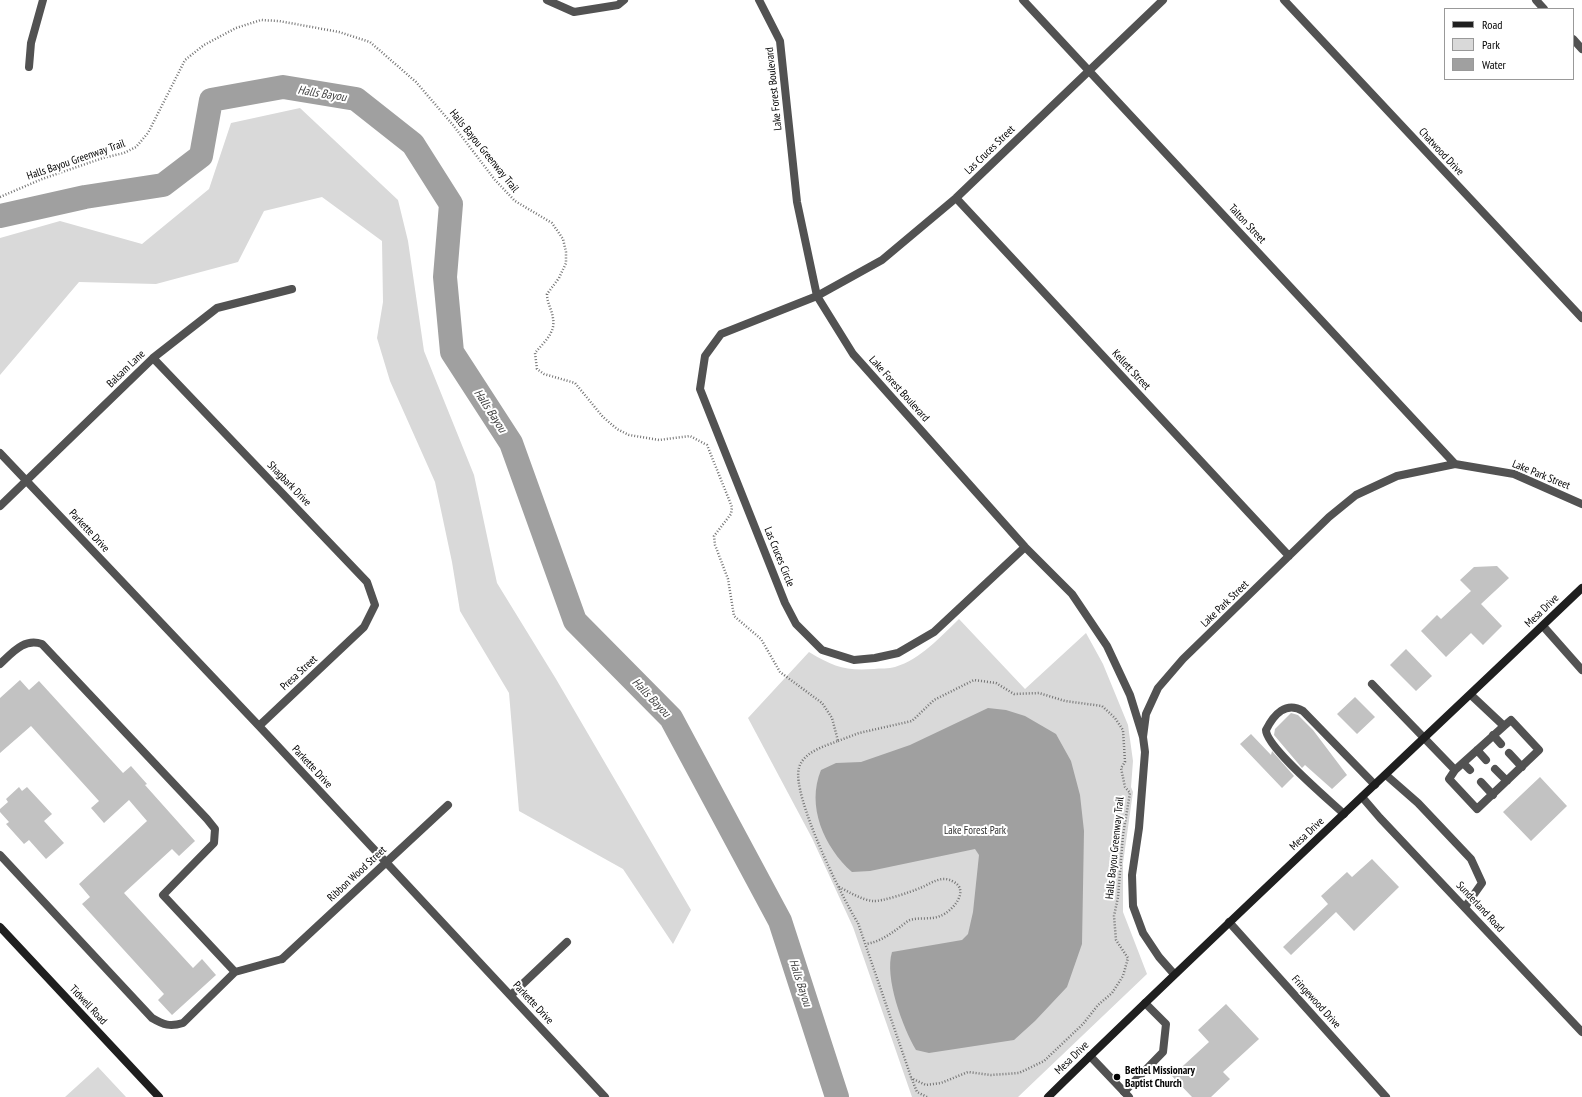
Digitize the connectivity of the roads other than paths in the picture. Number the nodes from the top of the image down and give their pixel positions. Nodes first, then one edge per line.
1 (43, 0) edge
2 (547, 0) edge
3 (624, 0) edge
4 (759, 0) edge
5 (1023, 0) edge
6 (1163, 0) edge
7 (1284, 0) edge
8 (1536, 0) edge
9 (1543, 8) edge
10 (1574, 40) edge
11 (1582, 49) edge
12 (29, 67) dead end
13 (1089, 70) junction
14 (956, 198) junction
15 (292, 288) dead end
16 (817, 296) junction
17 (1582, 318) edge
18 (153, 358) junction
19 (0, 453) edge
20 (1455, 464) junction
21 (26, 481) junction
22 (1582, 504) edge
23 (0, 506) edge
24 (1025, 547) junction
25 (1289, 556) junction
26 (1582, 588) edge
27 (1543, 626) junction
28 (355, 635) joint
29 (0, 664) edge
30 (1582, 670) edge
31 (1372, 684) dead end
32 (1471, 694) junction
33 (259, 726) junction
34 (1504, 726) junction
35 (1493, 735) junction
36 (1143, 737) junction
37 (1424, 739) junction
38 (1501, 744) dead end
39 (1477, 750) junction
40 (1509, 753) dead end
41 (1486, 760) dead end
42 (1463, 763) junction
43 (1522, 767) junction
44 (1495, 769) dead end
45 (1456, 770) junction
46 (1470, 770) dead end
47 (1386, 775) junction
48 (1507, 781) junction
49 (1481, 782) dead end
50 (1375, 785) junction
51 (1493, 795) junction
52 (1362, 797) junction
53 (448, 805) dead end
54 (1344, 814) junction
55 (0, 855) edge
56 (386, 862) junction
57 (1465, 907) junction
58 (1229, 922) junction
59 (0, 927) edge
60 (567, 942) dead end
61 (235, 972) junction
62 (1174, 974) junction
63 (511, 995) junction
64 (1145, 1002) junction
65 (1582, 1032) edge
66 (1090, 1056) junction
67 (1127, 1094) edge
68 (160, 1097) edge
69 (605, 1097) edge
70 (1048, 1097) edge
71 (1386, 1097) edge

1 - 12 street
2 - 3 street
4 - 16 street, Lake Forest Boulevard
5 - 13 street, Talton Street
6 - 13 street, Las Cruces Street
7 - 17 street, Chatwood Drive
8 - 9 street
10 - 11 street
13 - 14 street, Las Cruces Street
13 - 20 street, Talton Street
14 - 16 street, Las Cruces Street
14 - 25 street, Kellett Street
15 - 18 street, Balsam Lane
16 - 24 street, Lake Forest Boulevard
16 - 24 street, Las Cruces Circle
18 - 21 street, Balsam Lane
18 - 28 street, Shagbark Drive
19 - 21 street, Parkette Drive
20 - 22 street, Lake Park Street
20 - 25 street, Lake Park Street
21 - 23 street, Balsam Lane
21 - 33 street, Parkette Drive
24 - 36 street, Lake Forest Boulevard
25 - 36 street, Lake Park Street
26 - 27 main road, Mesa Drive
27 - 30 street
27 - 32 main road, Mesa Drive
28 - 33 street, Presa Street
29 - 61 street
31 - 37 street
32 - 34 street
32 - 37 main road, Mesa Drive
33 - 56 street, Parkette Drive
34 - 35 street
34 - 43 street
35 - 38 street
35 - 39 street
36 - 62 street, Lake Park Street
37 - 45 street
37 - 47 main road, Mesa Drive
39 - 41 street
39 - 42 street
40 - 43 street
42 - 45 street
42 - 46 street
43 - 48 street
44 - 48 street
45 - 51 street
47 - 50 main road, Mesa Drive
47 - 57 street
48 - 51 street
49 - 51 street
50 - 52 main road, Mesa Drive
50 - 54 street
52 - 54 main road, Mesa Drive
52 - 57 street, Sunderland Road
53 - 56 street, Ribbon Wood Street
54 - 58 main road, Mesa Drive
55 - 61 street
56 - 61 street, Ribbon Wood Street
56 - 63 street, Parkette Drive
57 - 65 street, Sunderland Road
58 - 62 main road, Mesa Drive
58 - 71 street, Fringewood Drive
59 - 68 main road, Tidwell Road
60 - 63 street
62 - 64 main road, Mesa Drive
63 - 69 street, Parkette Drive
64 - 66 main road, Mesa Drive
64 - 67 street
66 - 67 street
66 - 70 main road, Mesa Drive

